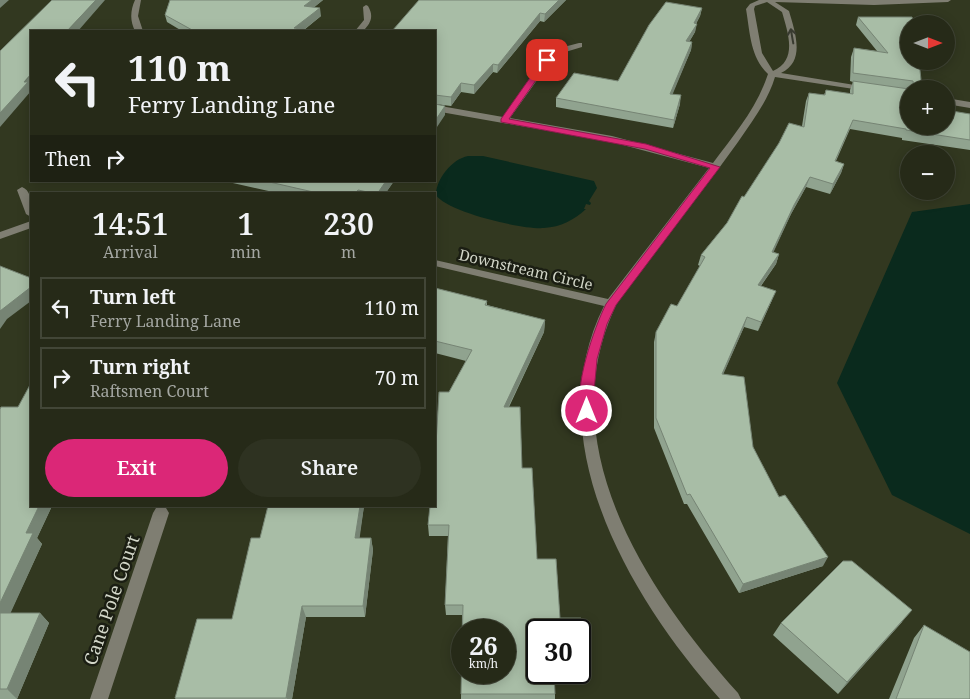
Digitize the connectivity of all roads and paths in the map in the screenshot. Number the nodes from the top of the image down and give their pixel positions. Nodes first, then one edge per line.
1 (138, 0) edge
2 (765, 0) edge
3 (948, 0) edge
4 (366, 7) dead end
5 (138, 30) edge
6 (360, 30) edge
7 (579, 45) dead end
8 (772, 74) junction
9 (872, 90) edge
10 (955, 102) edge
11 (970, 105) edge
12 (436, 108) edge
13 (504, 121) junction
14 (716, 167) junction
15 (22, 190) dead end
16 (30, 211) edge
17 (30, 224) edge
18 (0, 236) edge
19 (436, 263) edge
20 (611, 304) junction
21 (161, 513) dead end
22 (99, 699) edge
23 (732, 699) edge

1 - 5 street
2 - 3 street
2 - 8 street
8 -> 2 street
4 - 6 street
7 - 13 street
8 - 9 street
8 - 14 street
10 - 11 street
12 - 13 street
13 - 14 street
14 - 20 street
15 - 16 street
17 - 18 street
19 - 20 street, Downstream Circle
20 - 23 street
21 - 22 street, Cane Pole Court

